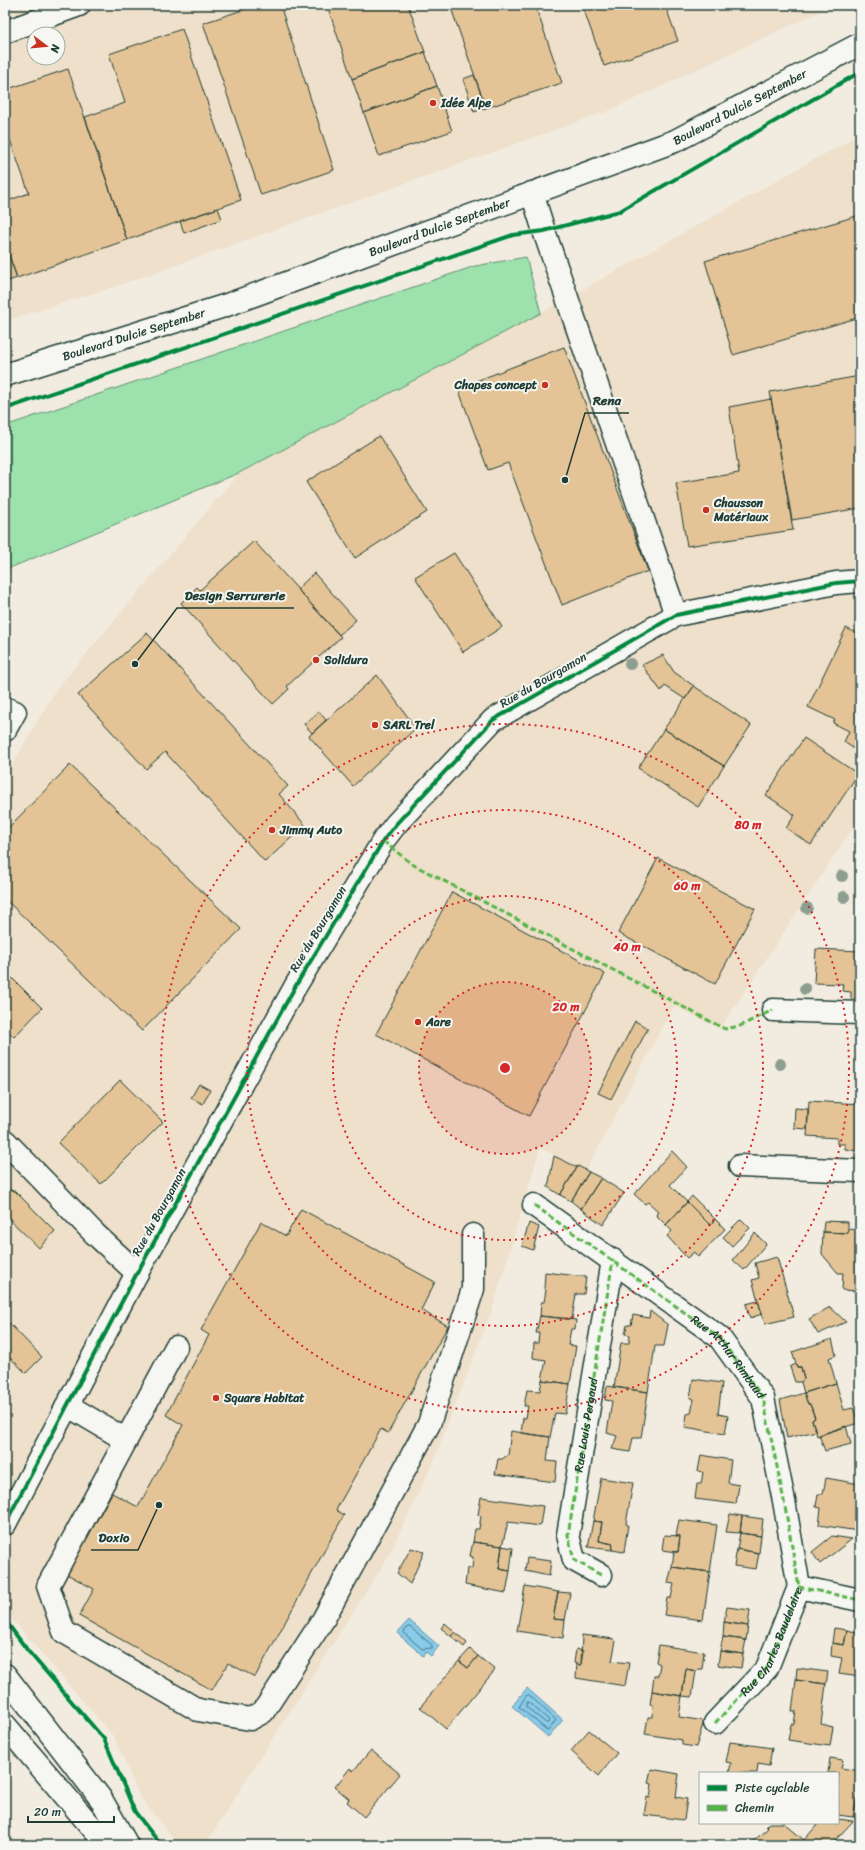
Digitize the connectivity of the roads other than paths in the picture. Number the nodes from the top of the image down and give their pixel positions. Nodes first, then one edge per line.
1 (79, 5) edge
2 (5, 32) edge
3 (860, 44) edge
4 (532, 193) junction
5 (5, 375) edge
6 (860, 581) edge
7 (676, 615) junction
8 (5, 708) edge
9 (5, 730) edge
10 (773, 1010) dead end
11 (860, 1013) edge
12 (5, 1141) edge
13 (740, 1166) dead end
14 (860, 1171) edge
15 (534, 1205) dead end
16 (473, 1235) dead end
17 (613, 1260) junction
18 (137, 1273) junction
19 (176, 1347) dead end
20 (67, 1405) junction
21 (126, 1440) junction
22 (5, 1524) edge
23 (601, 1575) dead end
24 (799, 1587) junction
25 (860, 1600) edge
26 (5, 1675) edge
27 (715, 1723) dead end
28 (5, 1725) edge
29 (107, 1845) edge
30 (127, 1845) edge

1 - 2 street
3 - 4 street, Boulevard Dulcie September
4 - 5 street, Boulevard Dulcie September
4 - 7 street
6 - 7 street, Rue du Bourgamon
7 - 18 street, Rue du Bourgamon
8 - 9 street
10 - 11 street
12 - 18 street
13 - 14 street
15 - 17 street, Rue Arthur Rimbaud
16 - 21 street
17 - 23 street, Rue Louis Pergaud
17 - 24 street, Rue Arthur Rimbaud
18 - 20 street, Rue du Bourgamon
19 - 21 street
20 - 21 street
20 - 22 street, Rue du Bourgamon
24 - 25 street, Rue Charles Baudelaire
24 - 27 street, Rue Charles Baudelaire
26 - 30 street
28 - 29 street

